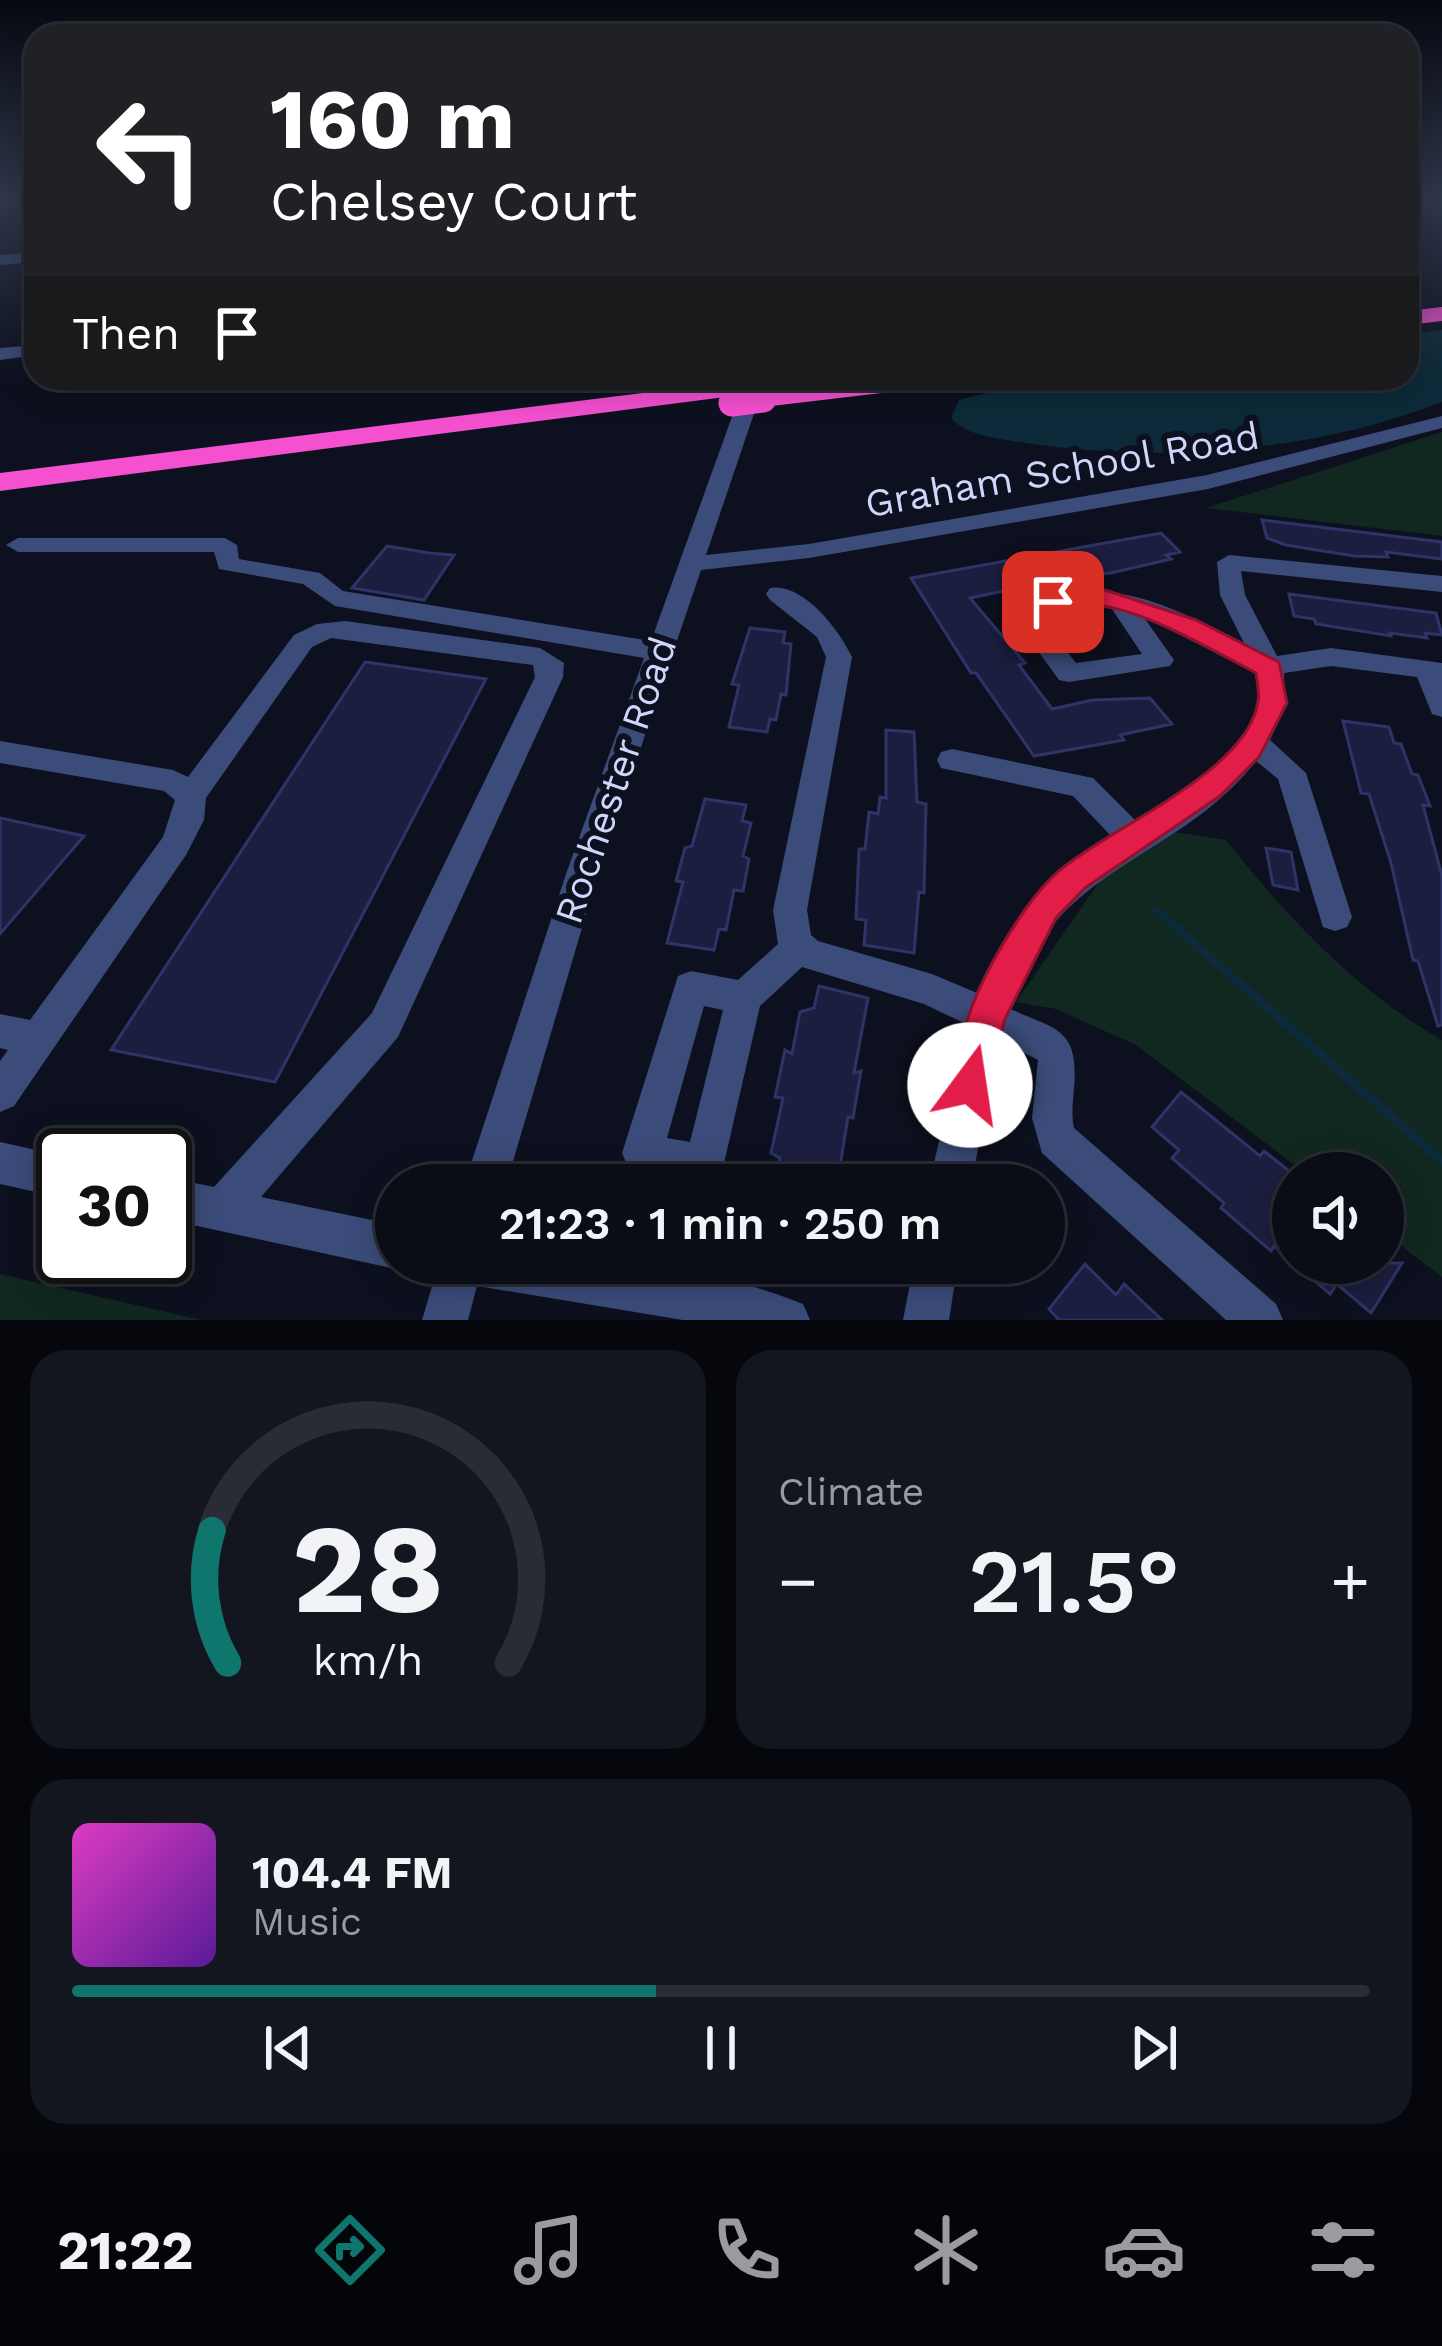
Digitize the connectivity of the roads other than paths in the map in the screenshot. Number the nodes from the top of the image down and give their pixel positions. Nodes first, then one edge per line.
1 (752, 391) edge
2 (1442, 422) edge
3 (0, 482) edge
4 (0, 497) edge
5 (18, 545) dead end
6 (691, 564) junction
7 (1442, 584) edge
8 (779, 594) dead end
9 (1119, 601) junction
10 (658, 651) junction
11 (1270, 669) junction
12 (1435, 671) edge
13 (1442, 707) edge
14 (1253, 742) junction
15 (0, 752) edge
16 (952, 760) dead end
17 (191, 796) junction
18 (1132, 837) junction
19 (1335, 917) dead end
20 (800, 946) junction
21 (744, 998) dead end
22 (986, 1017) junction
23 (0, 1031) edge
24 (38, 1039) junction
25 (0, 1093) edge
26 (0, 1163) edge
27 (491, 1164) edge
28 (954, 1164) edge
29 (36, 1171) edge
30 (192, 1204) edge
31 (221, 1210) junction
32 (375, 1243) edge
33 (455, 1284) edge
34 (603, 1284) edge
35 (932, 1284) edge
36 (445, 1320) edge
37 (787, 1320) edge
38 (926, 1320) edge
39 (1260, 1320) edge

1 - 3 highway
1 - 4 highway
1 - 6 street, Rochester Road
2 - 6 street, Graham School Road
5 - 10 street
6 - 10 street, Rochester Road
7 - 11 street
8 - 20 street
9 - 9 street
9 - 11 street
10 - 27 street, Rochester Road
11 - 12 street
11 - 14 street
12 - 13 street
14 - 18 street
14 - 19 street
15 - 17 street
16 - 18 street
17 - 24 street
17 - 31 street
18 - 22 street
20 - 21 street
20 - 22 street
22 - 28 street
22 - 39 street
23 - 24 street
24 - 25 street
26 - 29 street
30 - 31 street
31 - 32 street
33 - 36 street
34 - 37 street
35 - 38 street

